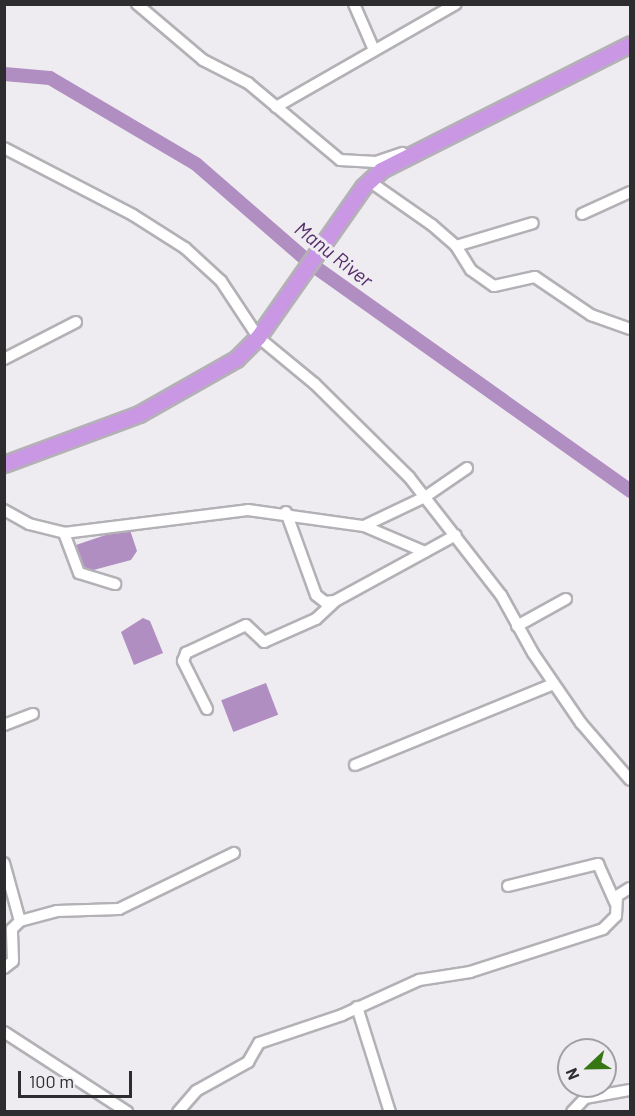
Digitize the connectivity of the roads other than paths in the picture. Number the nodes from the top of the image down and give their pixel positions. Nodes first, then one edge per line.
1 (137, 4) edge
2 (354, 4) edge
3 (456, 4) edge
4 (435, 9) edge
5 (630, 44) edge
6 (374, 50) junction
7 (276, 107) junction
8 (431, 144) junction
9 (4, 148) edge
10 (366, 184) junction
11 (630, 192) edge
12 (582, 214) dead end
13 (533, 223) dead end
14 (456, 246) junction
15 (76, 322) dead end
16 (630, 329) edge
17 (262, 332) junction
18 (4, 359) edge
19 (4, 464) edge
20 (467, 468) dead end
21 (424, 497) junction
22 (4, 510) edge
23 (286, 512) junction
24 (364, 526) junction
25 (64, 533) junction
26 (456, 535) junction
27 (424, 552) junction
28 (115, 584) dead end
29 (566, 599) dead end
30 (335, 602) junction
31 (517, 626) junction
32 (553, 684) junction
33 (207, 709) dead end
34 (33, 714) dead end
35 (4, 725) edge
36 (355, 765) dead end
37 (630, 780) edge
38 (234, 853) dead end
39 (4, 863) edge
40 (508, 886) dead end
41 (630, 888) edge
42 (615, 902) junction
43 (20, 921) junction
44 (4, 968) edge
45 (357, 1007) junction
46 (4, 1032) edge
47 (630, 1090) edge
48 (127, 1112) edge
49 (178, 1112) edge
50 (390, 1112) edge
51 (572, 1112) edge

1 - 7 street
2 - 6 street
3 - 4 street
4 - 6 street
5 - 8 highway
6 - 7 street
7 - 8 street
8 - 10 highway
9 - 17 street
10 - 14 street
10 - 17 highway
11 - 12 street
13 - 14 street
14 - 16 street
15 - 18 street
17 - 19 highway
17 - 21 street
20 - 21 street
21 - 24 street
21 - 26 street
22 - 25 street
23 - 24 street
23 - 25 street
23 - 30 street
24 - 27 street
25 - 28 street
26 - 27 street
26 - 31 street
27 - 30 street
29 - 31 street
30 - 33 street
31 - 32 street
32 - 36 street
32 - 37 street
34 - 35 street
38 - 43 street
39 - 43 street
40 - 42 street
41 - 42 street
42 - 45 street
43 - 44 street
45 - 49 street
45 - 50 street
46 - 48 street
47 - 51 street

